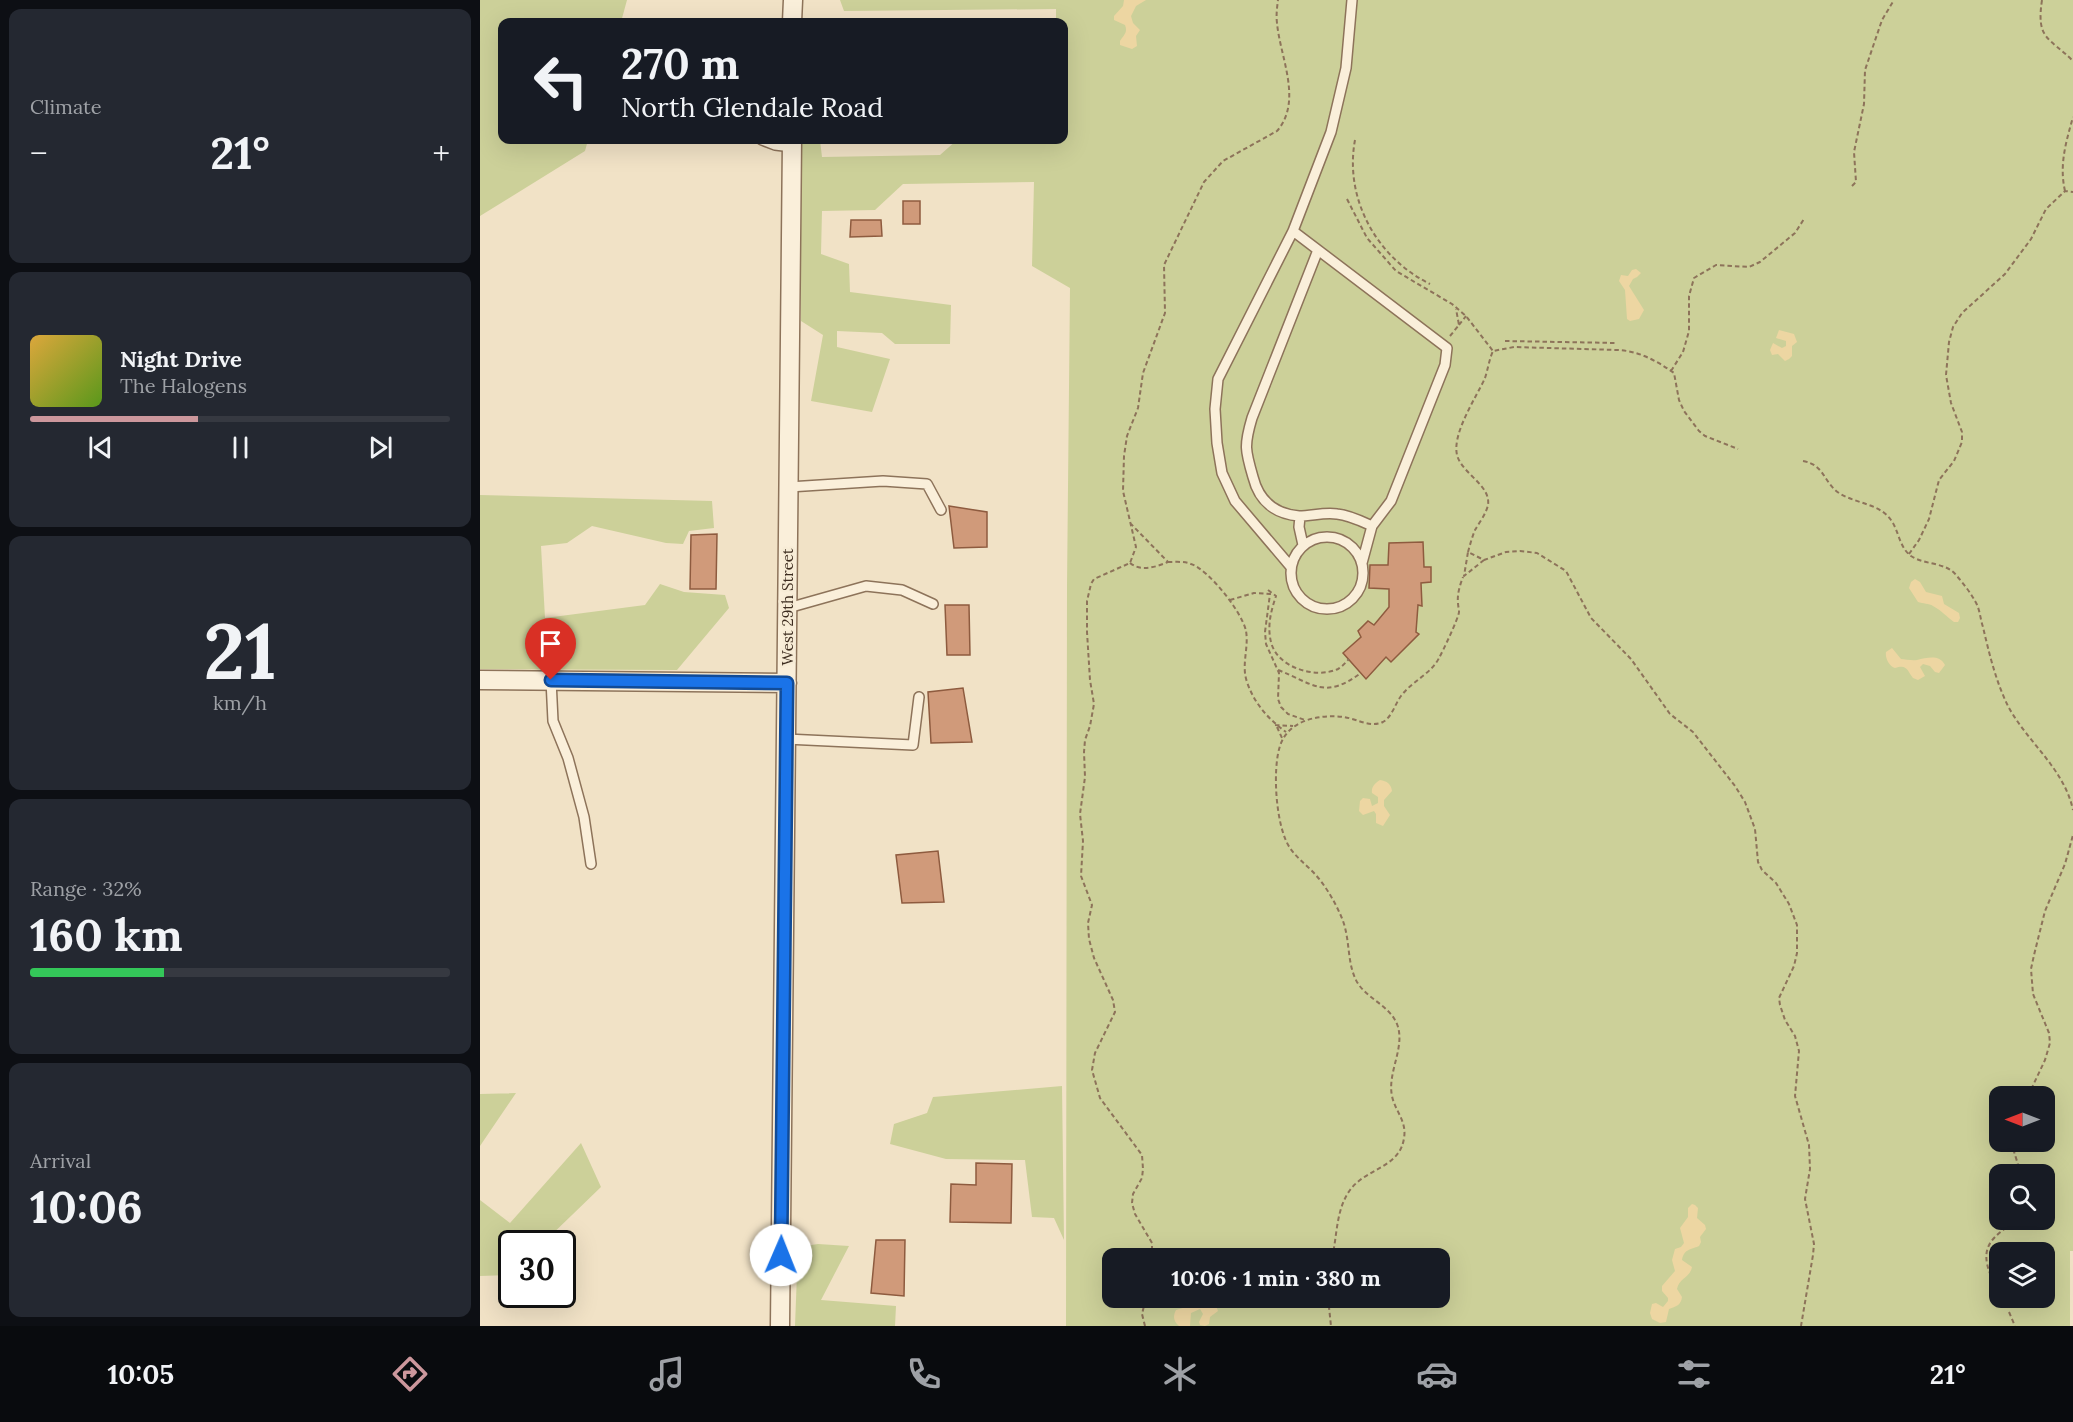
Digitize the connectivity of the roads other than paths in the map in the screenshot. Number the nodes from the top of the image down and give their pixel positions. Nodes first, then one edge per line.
1 (793, 0) edge
2 (1352, 0) edge
3 (792, 18) edge
4 (792, 144) edge
5 (1293, 231) junction
6 (1318, 250) junction
7 (789, 487) junction
8 (941, 510) dead end
9 (1300, 516) junction
10 (1372, 526) junction
11 (1304, 545) junction
12 (1362, 563) junction
13 (1291, 567) junction
14 (933, 604) dead end
15 (788, 608) junction
16 (480, 680) edge
17 (551, 680) junction
18 (787, 683) junction
19 (919, 697) dead end
20 (786, 739) junction
21 (591, 864) dead end
22 (780, 1326) edge

1 - 3 street
2 - 5 lane
4 - 7 street, West 29th Street
5 - 6 lane
5 - 13 lane
6 - 9 lane
6 - 10 lane
7 - 8 lane
7 - 15 street, West 29th Street
9 - 10 lane
9 - 11 lane
10 - 12 lane
11 - 12 lane
11 - 13 lane
12 - 13 lane
14 - 15 lane
15 - 18 street, West 29th Street
16 - 17 street
17 - 18 street
17 - 21 lane
18 - 20 street, West 29th Street
19 - 20 lane
20 - 22 street, West 29th Street

